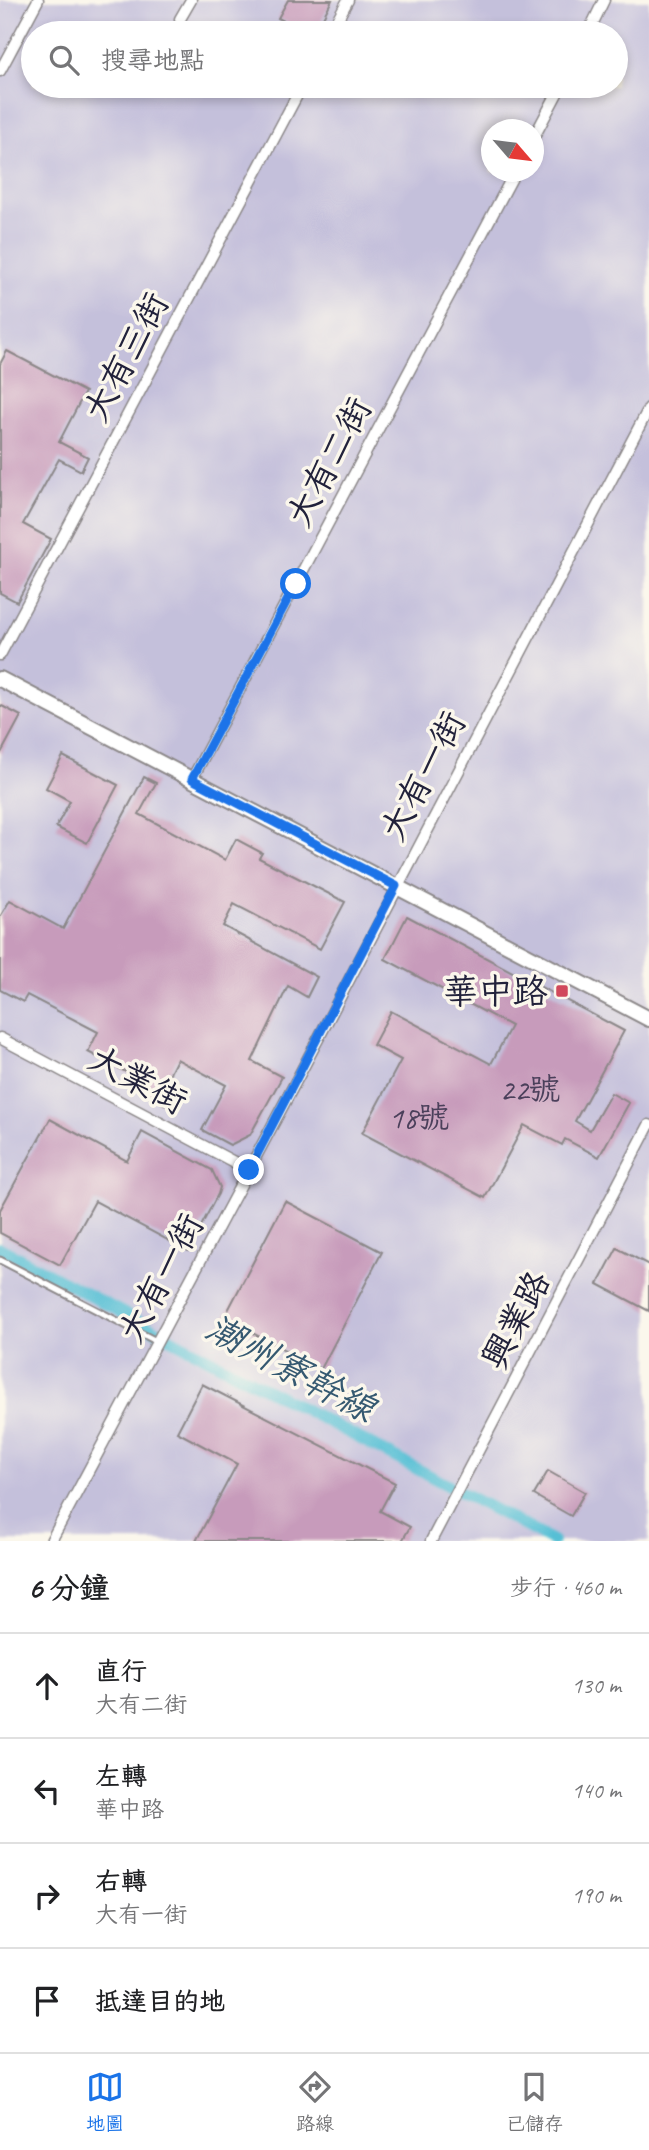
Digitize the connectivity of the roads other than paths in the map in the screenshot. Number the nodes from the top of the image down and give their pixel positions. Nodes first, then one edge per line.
1 (38, 0) edge
2 (191, 0) edge
3 (348, 0) edge
4 (604, 0) edge
5 (180, 19) dead end
6 (27, 21) edge
7 (337, 21) edge
8 (594, 21) edge
9 (21, 32) edge
10 (0, 71) edge
11 (296, 98) edge
12 (555, 98) edge
13 (544, 119) edge
14 (510, 182) edge
15 (649, 408) edge
16 (0, 655) edge
17 (0, 678) edge
18 (192, 779) junction
19 (396, 886) junction
20 (649, 1019) edge
21 (0, 1038) edge
22 (649, 1125) edge
23 (249, 1170) junction
24 (0, 1260) edge
25 (158, 1342) junction
26 (51, 1541) edge
27 (432, 1541) edge

1 - 6 street
2 - 5 street
3 - 7 street
4 - 8 street
9 - 10 street
11 - 16 street, 大有三街
12 - 13 street
14 - 18 street, 大有二街
15 - 19 street, 大有一街
17 - 18 street
18 - 19 street
19 - 20 street
19 - 23 street, 大有一街
21 - 23 street, 大業街
22 - 27 street, 興業路
23 - 25 street, 大有一街
24 - 25 lane
25 - 26 street, 大有一街

